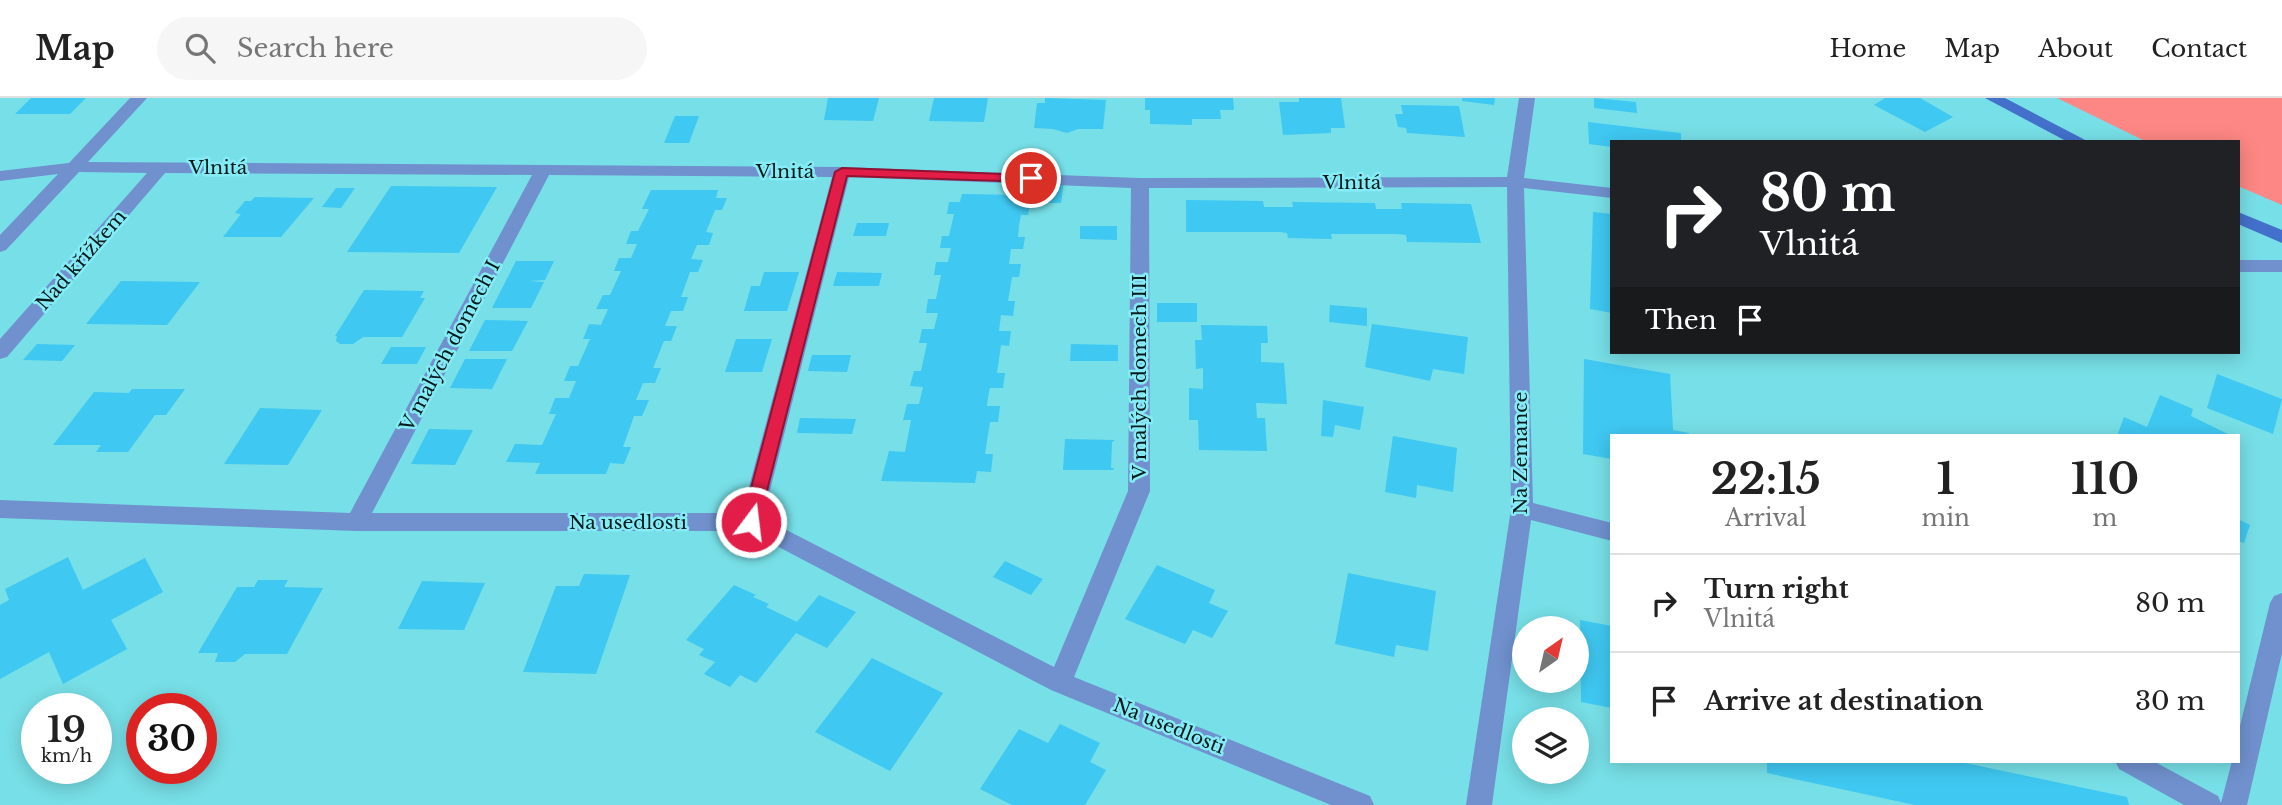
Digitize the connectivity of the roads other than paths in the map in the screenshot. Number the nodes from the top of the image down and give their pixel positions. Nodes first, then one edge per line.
1 (139, 98) edge
2 (1527, 98) edge
3 (1993, 98) edge
4 (2077, 140) edge
5 (77, 167) junction
6 (161, 167) junction
7 (543, 170) junction
8 (842, 172) junction
9 (0, 176) edge
10 (1515, 182) junction
11 (1140, 183) junction
12 (1610, 193) edge
13 (2240, 218) edge
14 (2282, 237) edge
15 (0, 246) edge
16 (2240, 266) edge
17 (2282, 266) edge
18 (0, 352) edge
19 (0, 509) edge
20 (1522, 509) junction
21 (356, 522) junction
22 (751, 522) junction
23 (1610, 531) edge
24 (2282, 603) edge
25 (1060, 682) junction
26 (2132, 763) edge
27 (1362, 805) edge
28 (1479, 805) edge
29 (2209, 805) edge
30 (2234, 805) edge

1 - 5 street
2 - 10 street, Na Zemance
3 - 4 street
5 - 6 street, Vlnitá
5 - 9 street, Vlnitá
5 - 15 street
6 - 7 street, Vlnitá
6 - 18 street, Nad křížkem
7 - 8 street, Vlnitá
7 - 21 street, V malých domech I
8 - 11 street, Vlnitá
8 - 22 street
10 - 11 street, Vlnitá
10 - 12 street, Vlnitá
10 - 20 street, Na Zemance
11 - 25 street, V malých domech III
13 - 14 street
16 - 17 street
19 - 21 street, Na usedlosti
20 - 23 street
20 - 28 street, Na Zemance
21 - 22 street, Na usedlosti
22 - 25 street, Na usedlosti
24 - 30 street
25 - 27 street, Na usedlosti
26 - 29 street

